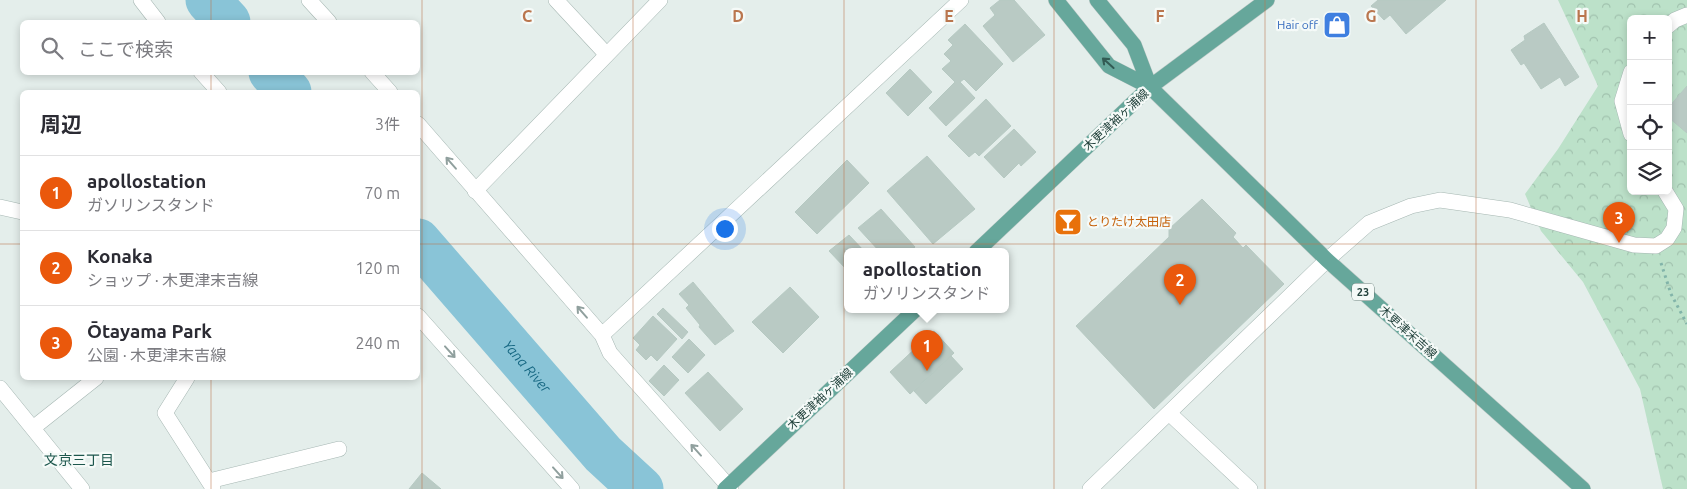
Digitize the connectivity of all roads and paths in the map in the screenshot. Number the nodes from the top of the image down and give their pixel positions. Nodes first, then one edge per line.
1 (141, 0) edge
2 (309, 0) edge
3 (556, 0) edge
4 (660, 0) edge
5 (961, 0) edge
6 (1056, 0) edge
7 (1097, 0) edge
8 (1267, 0) edge
9 (1687, 15) edge
10 (156, 20) edge
11 (327, 20) edge
12 (1672, 23) edge
13 (608, 55) junction
14 (204, 75) edge
15 (375, 75) edge
16 (1627, 85) edge
17 (1150, 87) junction
18 (217, 90) edge
19 (388, 90) edge
20 (1627, 119) edge
21 (420, 126) edge
22 (475, 191) junction
23 (1667, 195) edge
24 (0, 207) edge
25 (20, 212) edge
26 (1656, 246) junction
27 (980, 248) edge
28 (1327, 260) junction
29 (912, 313) edge
30 (420, 318) edge
31 (1687, 324) edge
32 (602, 335) junction
33 (93, 380) edge
34 (186, 380) edge
35 (0, 388) edge
36 (1169, 413) junction
37 (33, 428) junction
38 (339, 450) dead end
39 (211, 485) edge
40 (728, 488) edge
41 (82, 489) edge
42 (572, 489) edge
43 (1090, 489) edge
44 (1250, 489) edge
45 (1583, 489) edge

1 - 10 street
2 - 11 street
3 - 13 street
4 - 13 street
5 - 32 street
17 -> 6 main road
7 - 17 main road
8 - 17 main road, 木更津袖ヶ浦線
9 - 12 street
13 - 22 street
14 - 18 street
15 - 19 street
16 - 20 street
17 - 27 main road, 木更津袖ヶ浦線
17 - 28 main road, 木更津末吉線 / 23
22 -> 21 street
32 -> 22 street
23 - 26 street
24 - 25 street
26 - 28 street
26 - 31 path
28 - 36 street
28 - 45 main road, 木更津末吉線 / 23
29 - 40 main road, 木更津袖ヶ浦線
30 -> 42 street
40 -> 32 street
33 - 37 street
34 - 39 street
35 - 37 street
36 - 43 street
36 - 44 street
37 - 41 street
38 - 39 street

